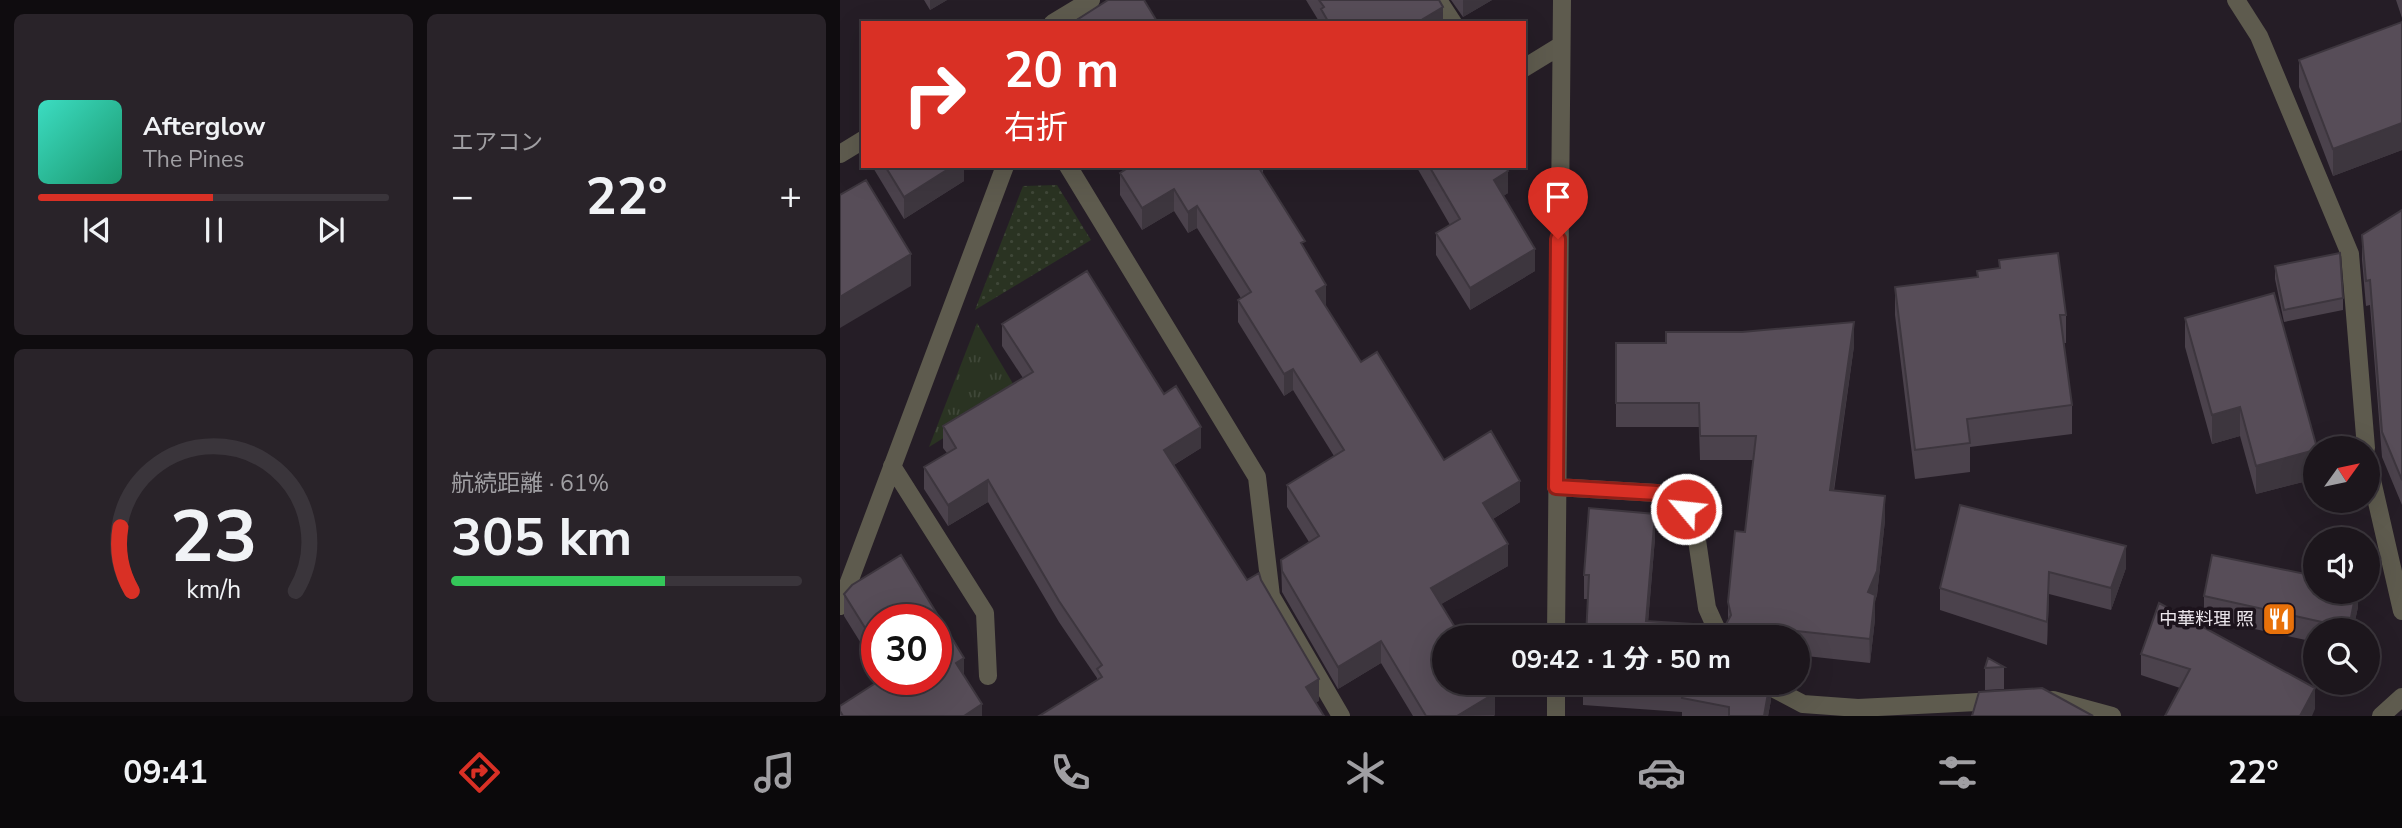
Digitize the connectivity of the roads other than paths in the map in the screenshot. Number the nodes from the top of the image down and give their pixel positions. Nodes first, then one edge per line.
1 (1091, 0) edge
2 (1438, 0) edge
3 (1562, 0) edge
4 (2236, 0) edge
5 (1057, 21) edge
6 (1452, 21) edge
7 (1560, 46) junction
8 (1526, 67) edge
9 (861, 141) edge
10 (840, 154) edge
11 (1004, 168) edge
12 (1069, 168) edge
13 (2364, 436) edge
14 (892, 466) junction
15 (1556, 487) junction
16 (2379, 513) edge
17 (840, 606) edge
18 (2402, 611) edge
19 (1556, 625) edge
20 (1715, 625) edge
21 (988, 676) dead end
22 (1556, 695) edge
23 (1786, 695) edge
24 (2402, 697) edge
25 (1341, 716) edge
26 (1556, 716) edge
27 (2112, 716) edge
28 (2381, 716) edge

1 - 5 street
2 - 6 street
3 - 7 street
4 - 13 street
7 - 8 street
7 - 15 street
9 - 10 street
11 - 14 street
12 - 25 street
14 - 17 street
14 - 21 street
15 - 19 street
15 - 20 street
16 - 18 street
22 - 26 street
23 - 27 street
24 - 28 street

